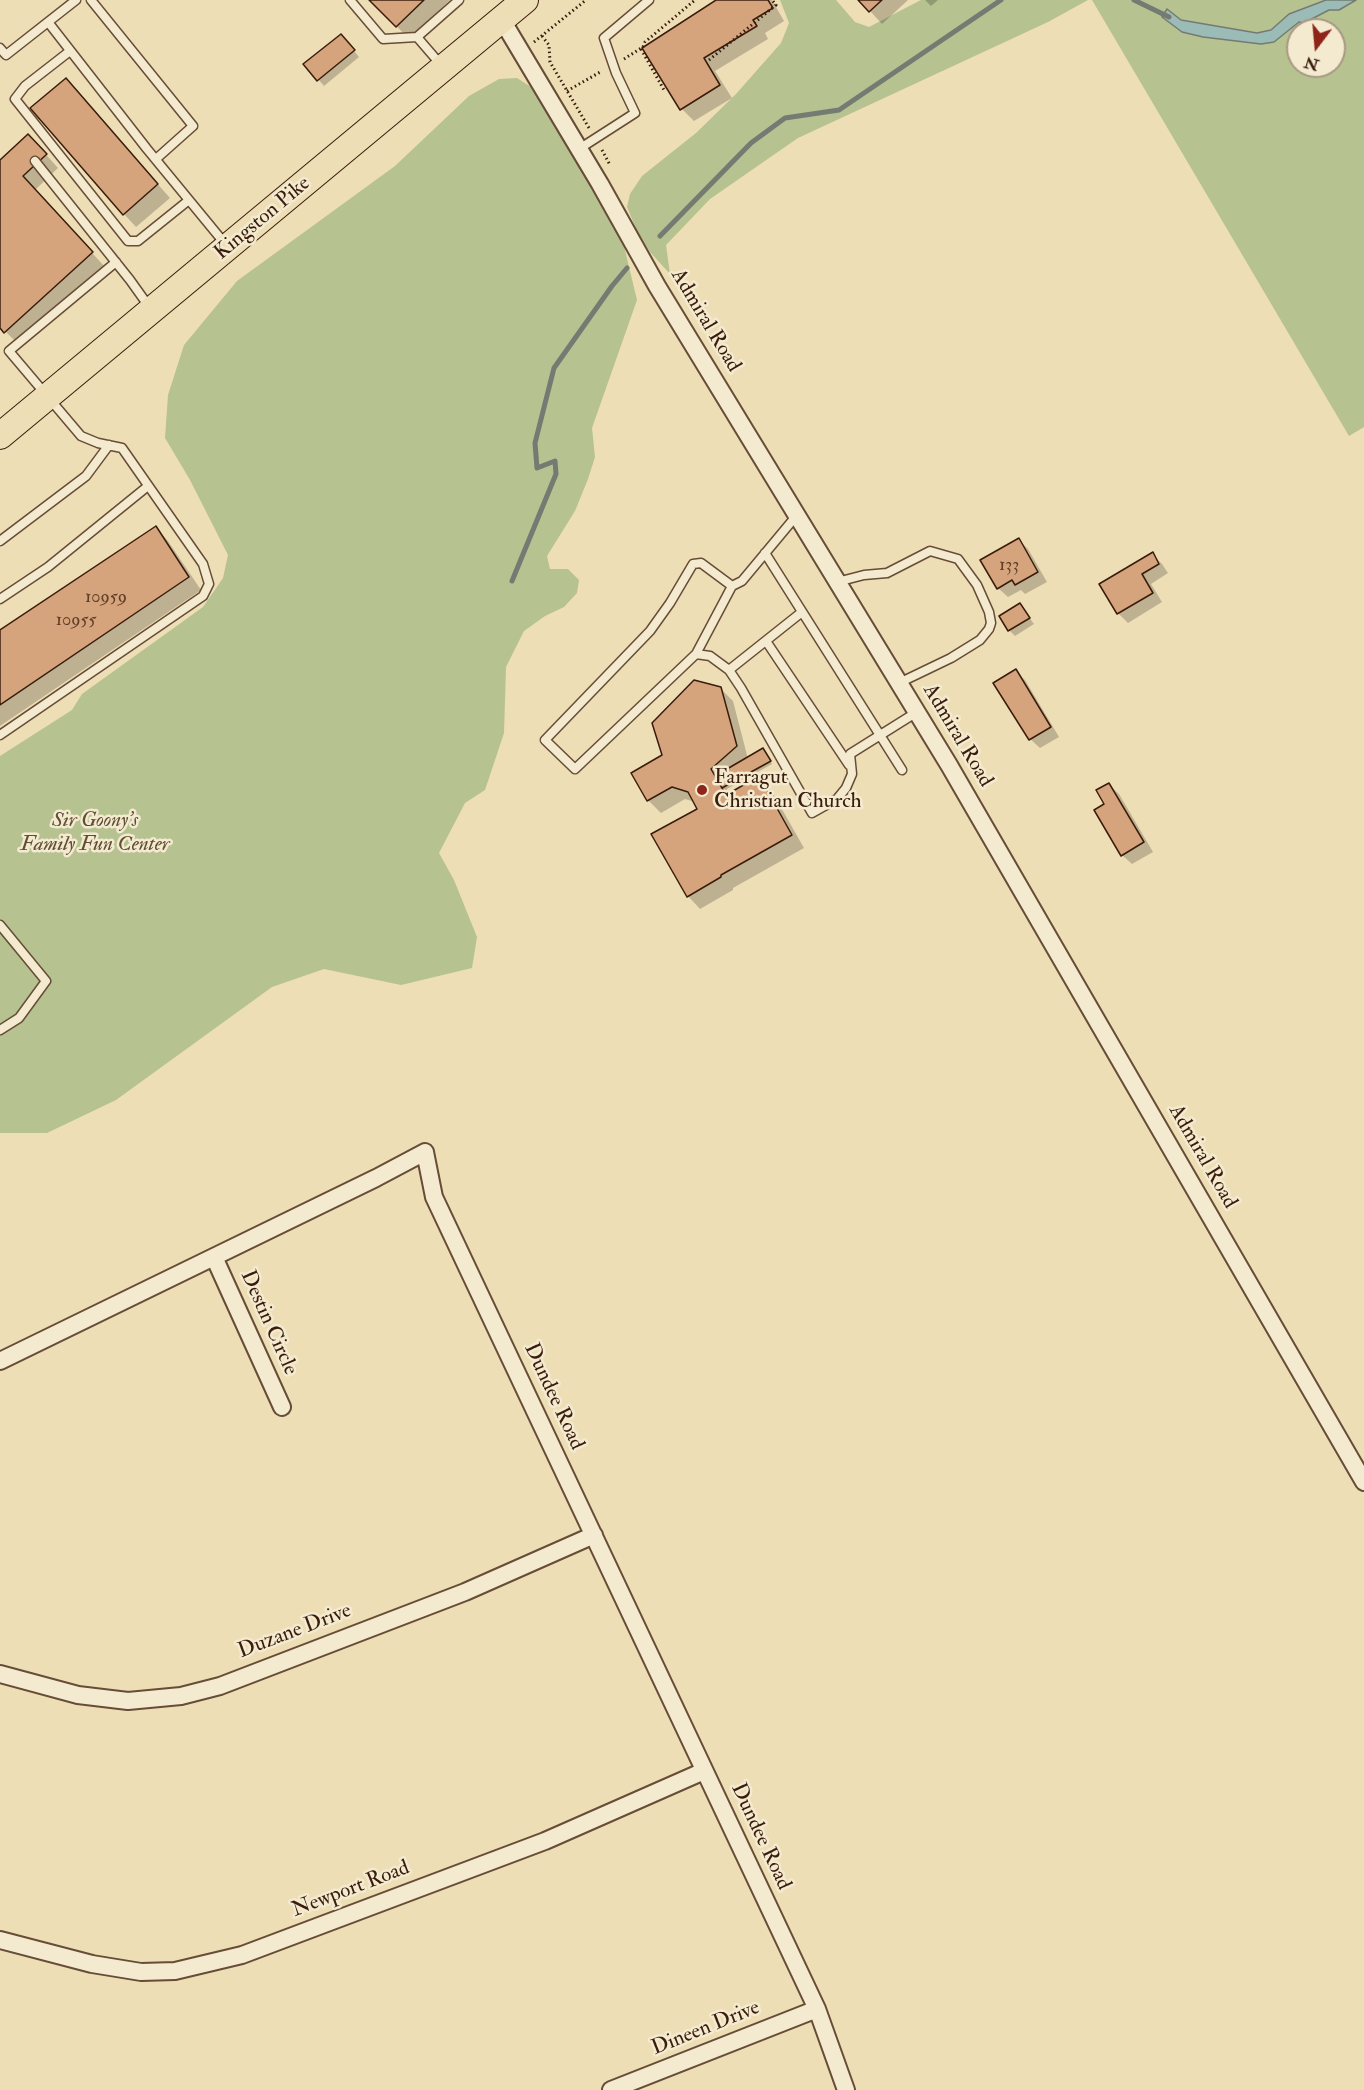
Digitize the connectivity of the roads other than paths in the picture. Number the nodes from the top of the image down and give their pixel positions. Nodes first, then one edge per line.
1 (76, 0) edge
2 (92, 0) edge
3 (350, 0) edge
4 (459, 0) edge
5 (649, 0) edge
6 (510, 10) edge
7 (48, 22) junction
8 (417, 37) junction
9 (0, 48) edge
10 (70, 51) junction
11 (444, 68) junction
12 (579, 149) junction
13 (156, 159) junction
14 (35, 161) dead end
15 (189, 200) junction
16 (228, 247) junction
17 (116, 262) junction
18 (152, 311) junction
19 (49, 397) junction
20 (0, 436) edge
21 (109, 446) junction
22 (148, 486) junction
23 (796, 515) junction
24 (0, 541) edge
25 (765, 553) junction
26 (837, 582) junction
27 (732, 586) junction
28 (0, 599) edge
29 (802, 612) junction
30 (766, 641) junction
31 (696, 654) junction
32 (729, 670) junction
33 (899, 683) junction
34 (917, 712) junction
35 (0, 735) edge
36 (879, 736) junction
37 (851, 767) junction
38 (902, 770) dead end
39 (0, 925) edge
40 (0, 1030) edge
41 (214, 1257) junction
42 (0, 1361) edge
43 (282, 1407) dead end
44 (1364, 1482) edge
45 (594, 1535) junction
46 (0, 1674) edge
47 (704, 1771) junction
48 (0, 1941) edge
49 (817, 2009) junction
50 (611, 2090) edge
51 (846, 2090) edge

1 - 7 lane
2 - 13 lane
3 - 8 lane
4 - 8 lane
5 - 12 lane
6 - 11 main road, Kingston Pike
6 - 12 street, Admiral Road
7 - 9 lane
7 - 10 lane
8 - 11 lane
10 - 13 lane
10 - 15 lane
11 - 16 main road, Kingston Pike
12 - 23 street, Admiral Road
13 - 15 lane
14 - 17 lane
15 - 16 lane
16 - 18 main road, Kingston Pike
17 - 18 lane
17 - 19 lane
18 - 19 main road, Kingston Pike
19 - 20 main road, Kingston Pike
19 - 21 lane
21 - 22 lane
21 - 24 lane
22 - 28 lane
22 - 35 lane
23 - 25 lane
23 - 26 street, Admiral Road
25 - 27 lane
25 - 29 lane
26 - 33 street, Admiral Road
26 - 33 lane
27 - 31 lane
27 - 31 lane
29 - 30 lane
29 - 36 lane
30 - 32 lane
30 - 37 lane
31 - 32 lane
32 - 37 lane
33 - 34 street, Admiral Road
34 - 36 lane
34 - 44 street, Admiral Road
36 - 37 lane
36 - 38 lane
39 - 40 lane
41 - 42 street, Dundee Road
41 - 43 street, Destin Circle
41 - 45 street, Dundee Road
45 - 46 street, Duzane Drive
45 - 47 street, Dundee Road
47 - 48 street, Newport Road
47 - 49 street, Dundee Road
49 - 50 street, Dineen Drive
49 - 51 street, Dundee Road

